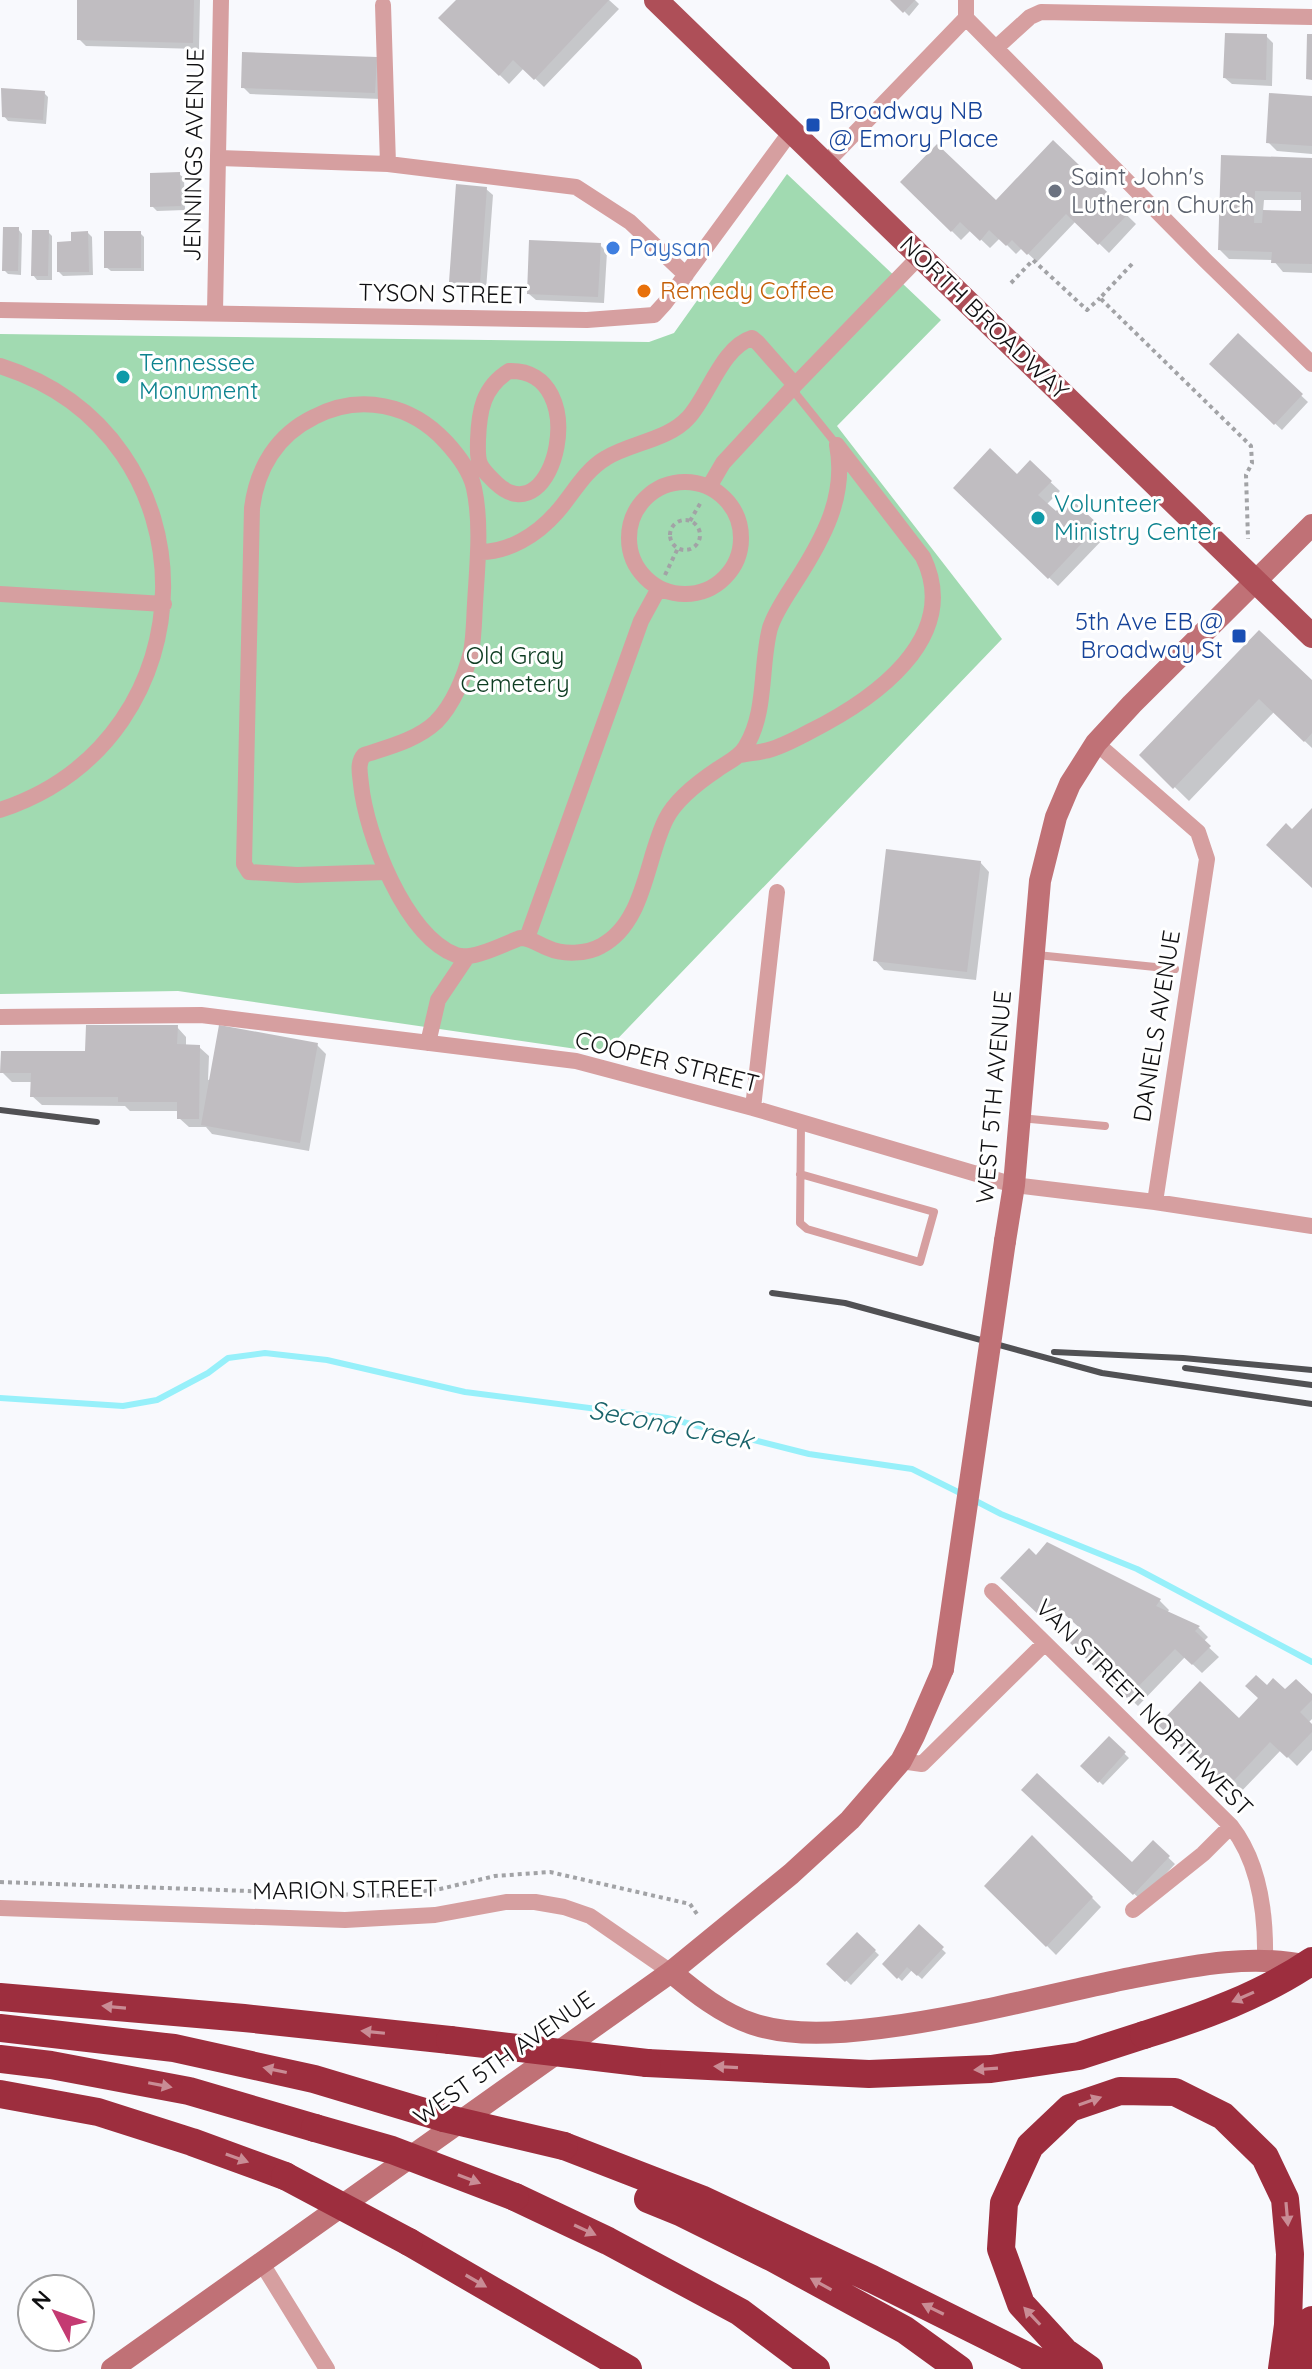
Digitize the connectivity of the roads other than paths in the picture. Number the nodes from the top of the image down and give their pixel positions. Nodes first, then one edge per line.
1 (221, 0) edge
2 (656, 0) edge
3 (966, 0) edge
4 (383, 5) dead end
5 (1312, 17) edge
6 (966, 18) junction
7 (997, 47) junction
8 (792, 130) junction
9 (219, 158) junction
10 (826, 163) junction
11 (388, 164) junction
12 (920, 256) junction
13 (686, 275) junction
14 (0, 310) edge
15 (215, 312) junction
16 (1312, 364) edge
17 (0, 366) edge
18 (795, 385) junction
19 (837, 445) junction
20 (473, 466) junction
21 (709, 487) junction
22 (1312, 525) edge
23 (478, 552) junction
24 (1256, 582) junction
25 (659, 588) junction
26 (0, 594) edge
27 (164, 604) junction
28 (1312, 636) edge
29 (1096, 743) junction
30 (740, 755) junction
31 (0, 810) edge
32 (386, 872) junction
33 (777, 892) dead end
34 (527, 938) junction
35 (1032, 954) junction
36 (467, 957) junction
37 (1175, 969) dead end
38 (0, 1017) edge
39 (428, 1043) junction
40 (753, 1108) junction
41 (1020, 1117) junction
42 (801, 1122) junction
43 (1105, 1126) dead end
44 (800, 1174) junction
45 (1014, 1185) junction
46 (1155, 1202) junction
47 (1312, 1226) edge
48 (992, 1591) dead end
49 (1045, 1643) junction
50 (901, 1761) junction
51 (1231, 1826) junction
52 (0, 1908) edge
53 (1133, 1910) dead end
54 (1265, 1960) junction
55 (1312, 1964) edge
56 (671, 1972) junction
57 (0, 1997) edge
58 (0, 2028) edge
59 (0, 2059) edge
60 (0, 2094) edge
61 (557, 2153) junction
62 (261, 2262) junction
63 (1312, 2320) edge
64 (112, 2369) edge
65 (327, 2369) edge
66 (628, 2369) edge
67 (816, 2369) edge
68 (959, 2369) edge
69 (1053, 2369) edge
70 (1089, 2369) edge
71 (1282, 2369) edge
72 (1298, 2369) edge

1 - 9 street, JENNINGS AVENUE
2 - 8 main road, NORTH BROADWAY
3 - 6 street
4 - 11 street
5 - 7 street
6 - 7 street
6 - 10 street
7 - 16 street
8 - 10 main road, NORTH BROADWAY
8 - 13 street, TYSON STREET
9 - 11 street
9 - 15 street, JENNINGS AVENUE
10 - 12 main road, NORTH BROADWAY
11 - 13 street
12 - 18 street
12 - 24 main road, NORTH BROADWAY
13 - 15 street, TYSON STREET
14 - 15 street, TYSON STREET
17 - 27 street
18 - 19 lane
18 - 21 street
18 - 23 street
19 - 30 street
19 - 30 street
20 - 20 street
20 - 23 street
20 - 32 street
21 - 25 street
21 - 25 street
22 - 24 street, WEST 5TH AVENUE
23 - 32 street
24 - 28 main road, NORTH BROADWAY
24 - 29 street, WEST 5TH AVENUE
25 - 34 street
26 - 27 street
27 - 31 street
29 - 35 street, WEST 5TH AVENUE
29 - 46 street, DANIELS AVENUE
30 - 34 street
32 - 36 street
33 - 40 street
34 - 36 street
35 - 37 lane
35 - 41 street, WEST 5TH AVENUE
36 - 39 street
38 - 39 street, COOPER STREET
39 - 40 street, COOPER STREET
40 - 42 street, COOPER STREET
41 - 43 lane
41 - 45 street, WEST 5TH AVENUE
42 - 44 lane
42 - 45 street, COOPER STREET
44 - 44 lane
45 - 46 street, COOPER STREET
45 - 50 street, WEST 5TH AVENUE, bridge
46 - 47 street, COOPER STREET
48 - 49 street, VAN STREET NORTHWEST
49 - 50 street
49 - 51 street, VAN STREET NORTHWEST
50 - 56 street, WEST 5TH AVENUE
51 - 53 street
51 - 54 street, VAN STREET NORTHWEST
52 - 56 street, MARION STREET
54 - 55 street
54 - 56 street
55 -> 57 highway, bridge
56 - 62 street, WEST 5TH AVENUE
61 -> 58 highway, bridge
59 -> 67 highway, bridge
60 -> 66 highway, bridge
68 -> 61 highway
69 -> 61 highway
62 - 64 street, WEST 5TH AVENUE
62 - 65 street
63 - 72 highway
70 -> 71 highway

